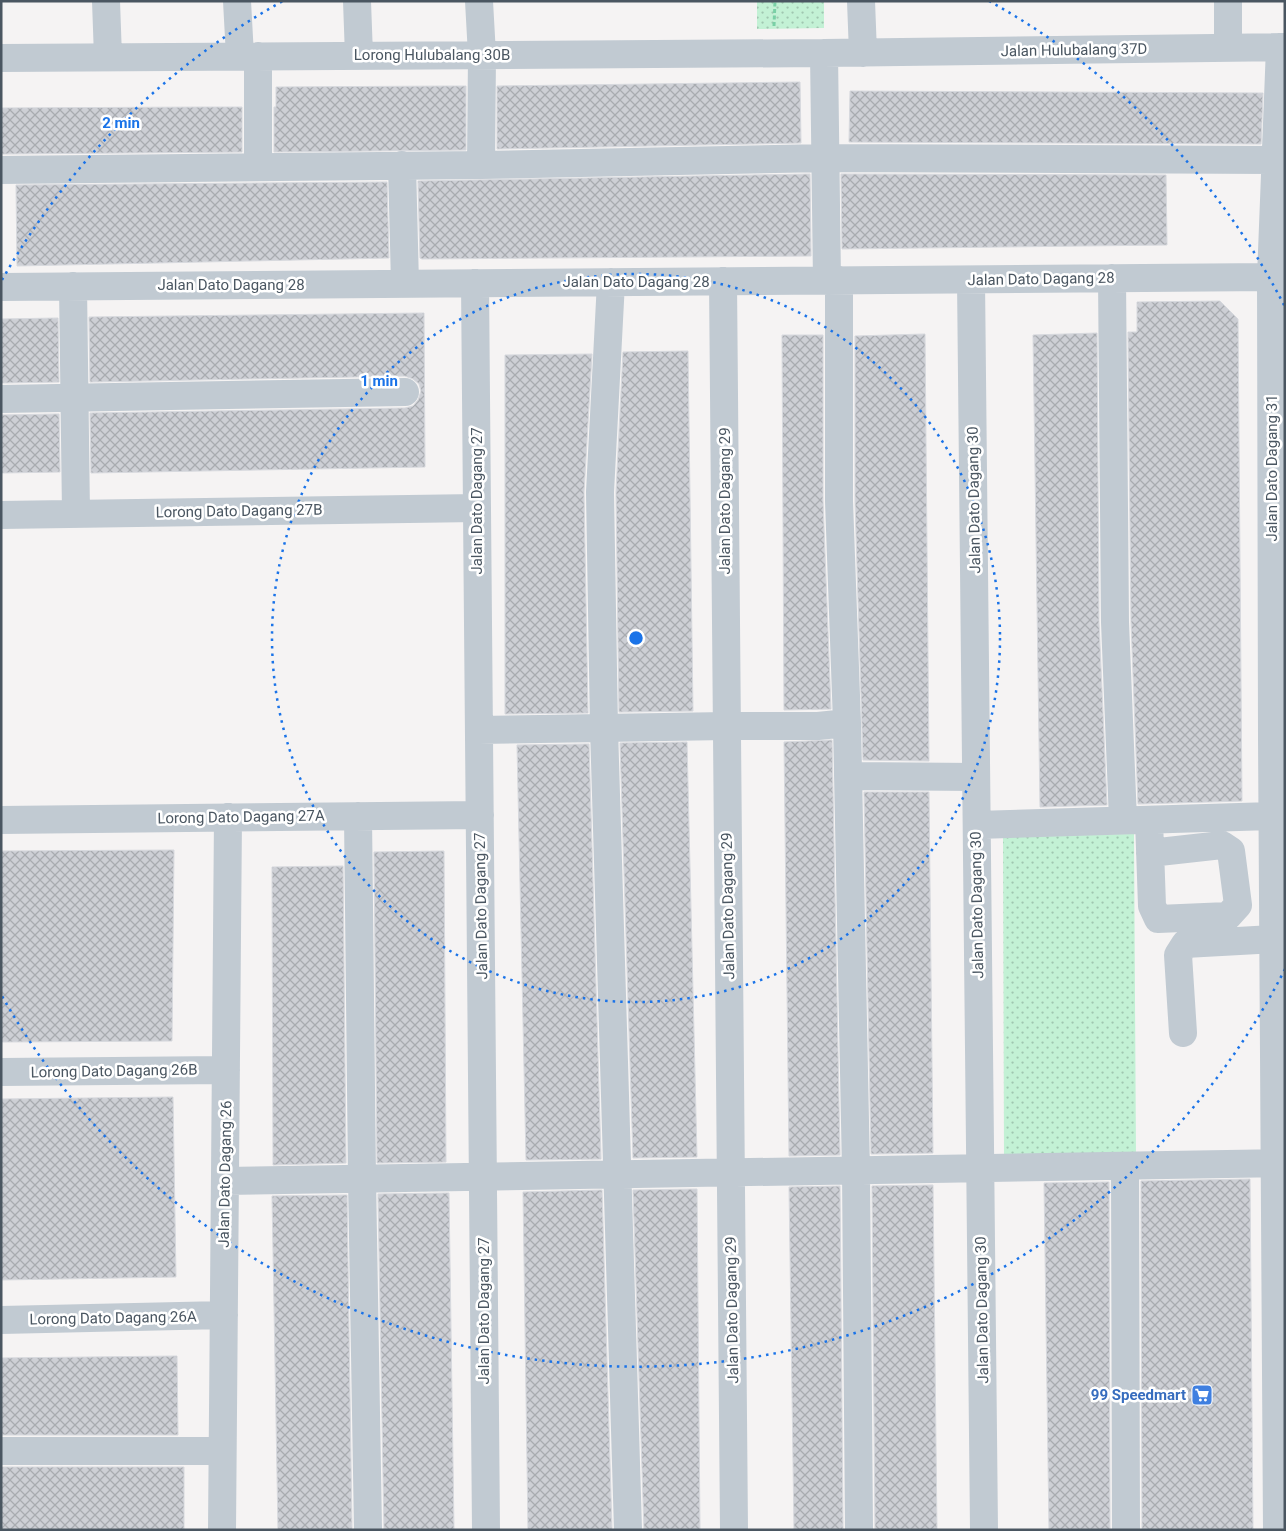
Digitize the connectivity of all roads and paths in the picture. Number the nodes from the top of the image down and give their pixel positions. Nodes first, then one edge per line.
1 (106, 1) edge
2 (237, 1) edge
3 (357, 1) edge
4 (479, 1) edge
5 (861, 1) edge
6 (1228, 1) edge
7 (1282, 47) edge
8 (1228, 48) junction
9 (824, 53) junction
10 (863, 53) junction
11 (482, 55) junction
12 (249, 56) junction
13 (359, 56) junction
14 (108, 57) junction
15 (1, 58) edge
16 (826, 158) junction
17 (1275, 160) junction
18 (402, 165) junction
19 (481, 165) junction
20 (258, 166) junction
21 (1, 170) edge
22 (1276, 265) edge
23 (1112, 278) junction
24 (833, 280) junction
25 (971, 280) junction
26 (723, 281) junction
27 (610, 282) junction
28 (475, 283) junction
29 (405, 284) junction
30 (73, 286) junction
31 (1, 287) edge
32 (405, 392) dead end
33 (74, 398) junction
34 (1, 399) edge
35 (477, 508) junction
36 (76, 513) junction
37 (1, 514) edge
38 (847, 723) junction
39 (727, 726) junction
40 (604, 728) junction
41 (479, 730) junction
42 (1278, 738) edge
43 (848, 776) junction
44 (976, 777) junction
45 (480, 815) junction
46 (358, 816) junction
47 (1274, 816) junction
48 (228, 817) junction
49 (1, 820) edge
50 (1136, 820) junction
51 (977, 825) junction
52 (1150, 852) dead end
53 (1274, 938) junction
54 (1183, 1033) dead end
55 (226, 1070) junction
56 (1, 1072) edge
57 (1280, 1163) edge
58 (1125, 1167) junction
59 (980, 1168) junction
60 (856, 1170) junction
61 (731, 1172) junction
62 (616, 1174) junction
63 (483, 1176) junction
64 (362, 1178) junction
65 (225, 1181) junction
66 (224, 1315) junction
67 (1, 1320) edge
68 (1, 1451) edge
69 (222, 1451) junction
70 (222, 1530) edge
71 (368, 1530) edge
72 (486, 1530) edge
73 (628, 1530) edge
74 (734, 1530) edge
75 (859, 1530) edge
76 (984, 1530) edge
77 (1126, 1530) edge
78 (1277, 1530) edge

1 - 14 street
2 - 12 street
3 - 13 street
4 - 11 street
5 - 10 street
6 - 8 street
7 - 8 street, Jalan Hulubalang 37D
7 - 17 street, Jalan Dato Dagang 31
8 - 10 street, Jalan Hulubalang 37D
9 - 10 street, Lorong Hulubalang 30B
9 - 11 street, Lorong Hulubalang 30B
9 - 16 street
11 - 13 street, Lorong Hulubalang 30B
11 - 19 street
12 - 13 street, Lorong Hulubalang 30B
12 - 14 street, Lorong Hulubalang 30B
12 - 20 street
14 - 15 street, Lorong Hulubalang 30B
16 - 17 street
16 - 19 street
16 - 24 street
17 - 22 street, Jalan Dato Dagang 31
18 - 19 street
18 - 20 street
18 - 29 street
20 - 21 street
22 - 23 street, Jalan Dato Dagang 28
22 - 42 street, Jalan Dato Dagang 31
23 - 25 street, Jalan Dato Dagang 28
23 - 50 street
24 - 25 street, Jalan Dato Dagang 28
24 - 26 street, Jalan Dato Dagang 28
24 - 38 street
25 - 44 street, Jalan Dato Dagang 30
26 - 27 street, Jalan Dato Dagang 28
26 - 39 street, Jalan Dato Dagang 29
27 - 28 street, Jalan Dato Dagang 28
27 - 40 street
28 - 29 street, Jalan Dato Dagang 28
28 - 35 street, Jalan Dato Dagang 27
29 - 30 street, Jalan Dato Dagang 28
30 - 31 street, Jalan Dato Dagang 28
30 - 33 street
32 - 33 street
33 - 34 street
33 - 36 street
35 - 36 street, Lorong Dato Dagang 27B
35 - 41 street, Jalan Dato Dagang 27
36 - 37 street, Lorong Dato Dagang 27B
38 - 39 street
38 - 43 street
39 - 40 street
39 - 61 street, Jalan Dato Dagang 29
40 - 41 street
40 - 62 street
41 - 45 street, Jalan Dato Dagang 27
42 - 47 street, Jalan Dato Dagang 31
43 - 44 street
43 - 60 street
44 - 51 street, Jalan Dato Dagang 30
45 - 46 street, Lorong Dato Dagang 27A
45 - 63 street, Jalan Dato Dagang 27
46 - 48 street, Lorong Dato Dagang 27A
46 - 64 street
47 - 50 street
47 - 53 street, Jalan Dato Dagang 31
48 - 49 street, Lorong Dato Dagang 27A
48 - 55 street, Jalan Dato Dagang 26
50 - 51 street
50 - 52 street
51 - 59 street, Jalan Dato Dagang 30
53 - 54 street
53 - 57 street, Jalan Dato Dagang 31
55 - 56 street, Lorong Dato Dagang 26B
55 - 65 street, Jalan Dato Dagang 26
57 - 58 street
57 - 78 street, Jalan Dato Dagang 31
58 - 59 street
58 - 77 street
59 - 60 street
59 - 76 street, Jalan Dato Dagang 30
60 - 61 street
60 - 75 street
61 - 62 street
61 - 74 street, Jalan Dato Dagang 29
62 - 63 street
62 - 73 street
63 - 64 street
63 - 72 street, Jalan Dato Dagang 27
64 - 65 street
64 - 71 street
65 - 66 street, Jalan Dato Dagang 26
66 - 67 street, Lorong Dato Dagang 26A
66 - 69 street, Jalan Dato Dagang 26
68 - 69 street
69 - 70 street, Jalan Dato Dagang 26

